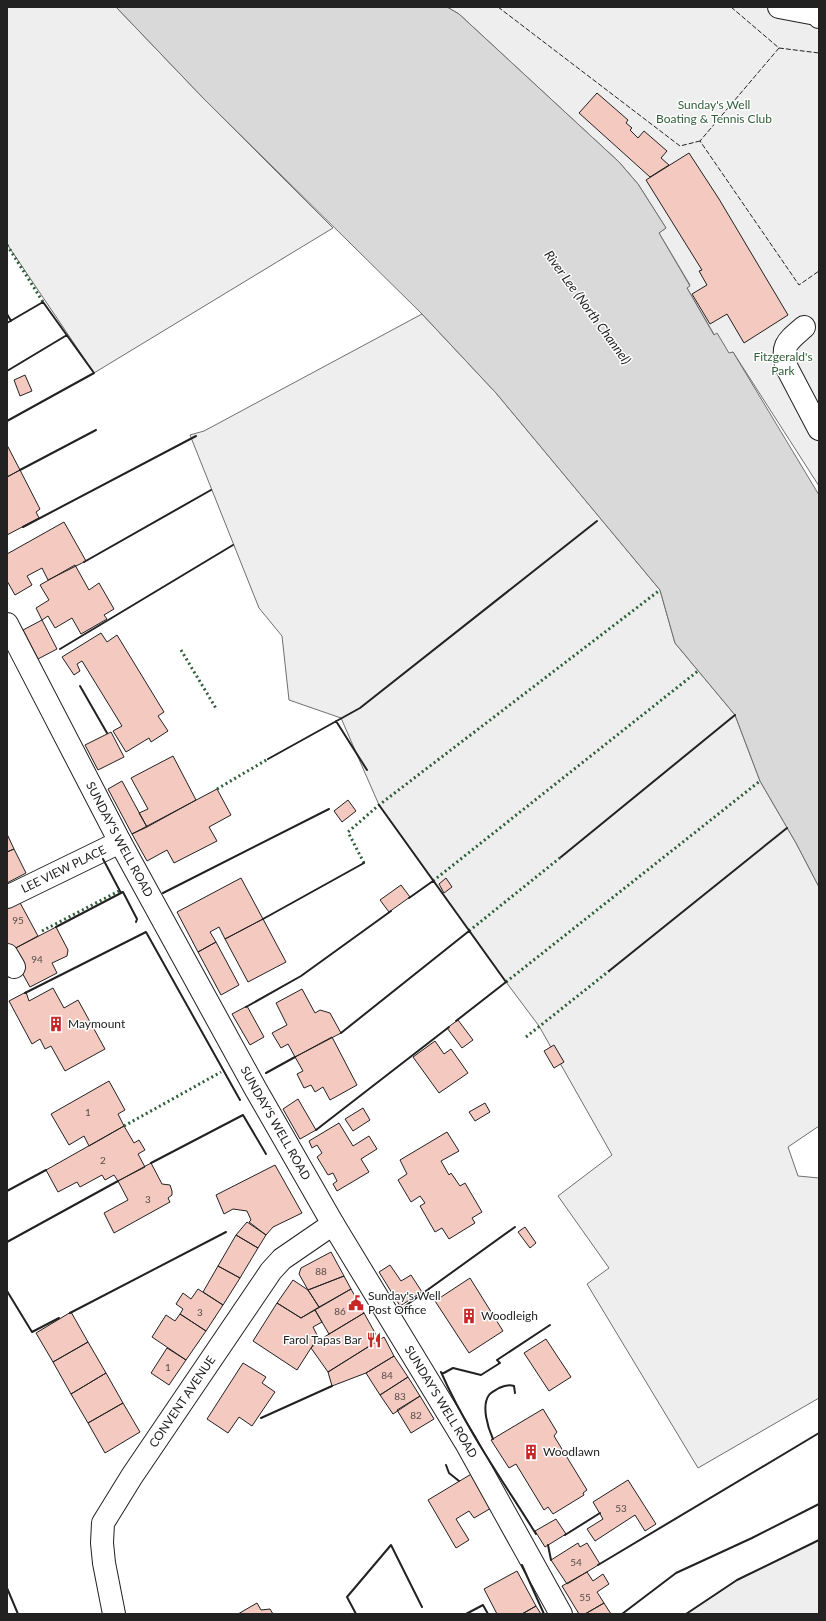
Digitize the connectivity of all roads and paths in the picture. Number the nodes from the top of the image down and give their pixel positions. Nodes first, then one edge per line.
1 (779, 7) edge
2 (819, 17) edge
3 (804, 327) dead end
4 (819, 429) edge
5 (7, 624) edge
6 (120, 842) junction
7 (7, 897) edge
8 (333, 1224) junction
9 (114, 1614) edge
10 (561, 1614) edge

1 - 2 main road
3 - 4 main road
5 - 6 main road, SUNDAY'S WELL ROAD
6 - 7 main road, LEE VIEW PLACE
6 - 8 main road, SUNDAY'S WELL ROAD
8 - 9 main road, CONVENT AVENUE
8 - 10 main road, SUNDAY'S WELL ROAD

